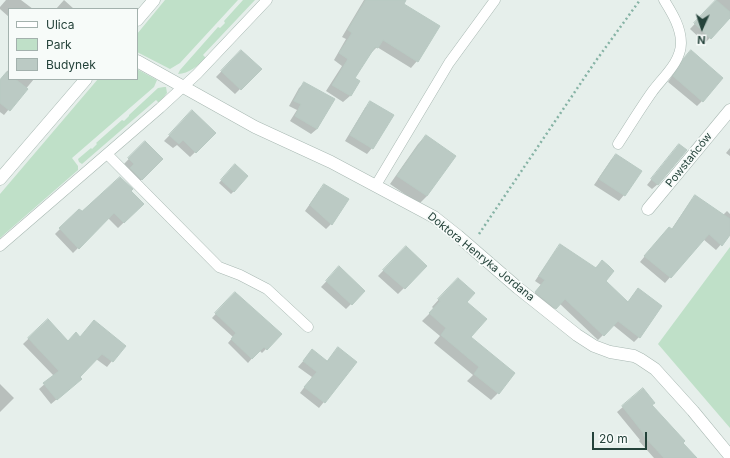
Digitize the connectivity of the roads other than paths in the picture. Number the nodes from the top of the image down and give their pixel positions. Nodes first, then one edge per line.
1 (154, 0) edge
2 (267, 0) edge
3 (495, 0) edge
4 (664, 0) edge
5 (138, 19) edge
6 (138, 62) edge
7 (85, 80) edge
8 (184, 86) junction
9 (730, 110) edge
10 (618, 144) dead end
11 (107, 154) junction
12 (0, 180) edge
13 (376, 185) junction
14 (648, 209) dead end
15 (0, 246) edge
16 (308, 327) dead end
17 (730, 456) edge

1 - 5 street
2 - 8 lane
3 - 13 lane
4 - 10 lane
6 - 8 street, Doktora Henryka Jordana
7 - 12 street
8 - 11 lane
8 - 13 street, Doktora Henryka Jordana
9 - 14 street, Powstańców
11 - 15 lane
11 - 16 lane
13 - 17 street, Doktora Henryka Jordana

